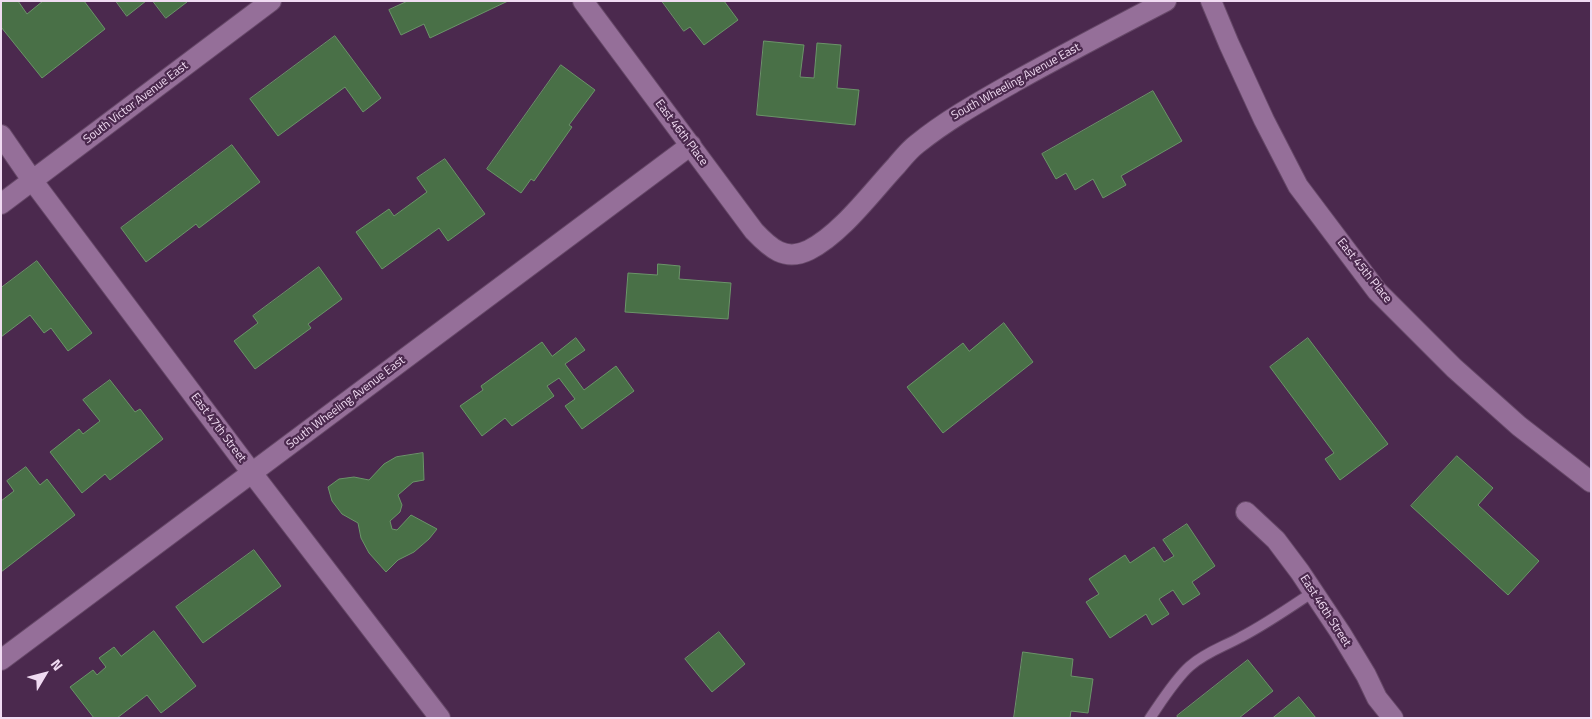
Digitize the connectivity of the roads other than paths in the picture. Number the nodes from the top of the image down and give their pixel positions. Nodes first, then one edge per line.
1 (271, 1) edge
2 (582, 1) edge
3 (1166, 1) edge
4 (1211, 1) edge
5 (1, 135) edge
6 (691, 146) junction
7 (32, 180) junction
8 (1, 204) edge
9 (788, 255) joint
10 (252, 473) junction
11 (1591, 482) edge
12 (1246, 512) dead end
13 (1313, 592) junction
14 (1, 660) edge
15 (440, 718) edge
16 (1150, 718) edge
17 (1393, 718) edge

1 - 7 street, South Victor Avenue East
2 - 6 street, East 46th Place
3 - 9 street, South Wheeling Avenue East
4 - 11 street, East 45th Place
5 - 7 street, East 47th Street
6 - 9 street, East 46th Place
6 - 10 street, South Wheeling Avenue East
7 - 8 street, South Victor Avenue East
7 - 10 street, East 47th Street
10 - 14 street, South Wheeling Avenue East
10 - 15 street, East 47th Street
12 - 13 street, East 46th Street
13 - 16 lane
13 - 17 street, East 46th Street

